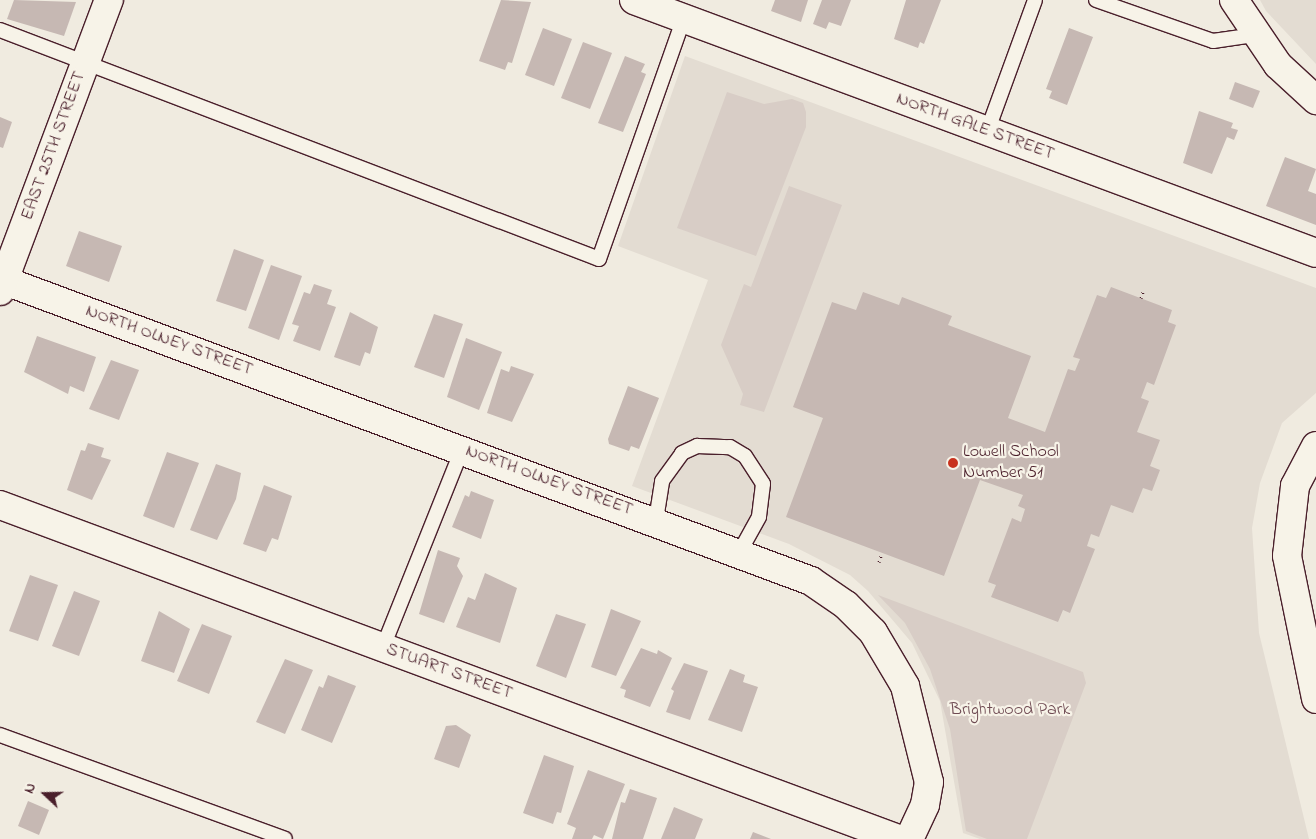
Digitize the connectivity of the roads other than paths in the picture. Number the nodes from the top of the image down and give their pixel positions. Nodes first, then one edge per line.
1 (109, 0) edge
2 (634, 0) edge
3 (1035, 0) edge
4 (1096, 0) edge
5 (1234, 0) edge
6 (684, 18) junction
7 (0, 30) edge
8 (1254, 35) junction
9 (85, 63) junction
10 (1316, 100) edge
11 (987, 132) junction
12 (1316, 253) edge
13 (1, 284) edge
14 (1316, 446) edge
15 (462, 449) junction
16 (0, 505) edge
17 (656, 520) junction
18 (740, 551) junction
19 (383, 647) junction
20 (1316, 700) edge
21 (0, 735) edge
22 (285, 839) edge
23 (898, 839) edge
24 (908, 839) edge

1 - 9 street, EAST 25TH STREET
2 - 6 street, NORTH GALE STREET
3 - 11 lane
4 - 8 lane
5 - 8 street
6 - 9 lane
6 - 11 street, NORTH GALE STREET
7 - 9 lane
8 - 10 street
9 - 13 street, EAST 25TH STREET
11 - 12 street, NORTH GALE STREET
13 - 15 street, NORTH OLNEY STREET
14 - 20 street
15 - 17 street, NORTH OLNEY STREET
15 - 19 lane
16 - 19 street, STUART STREET
17 - 18 street, NORTH OLNEY STREET
17 - 18 lane
18 - 24 street, NORTH OLNEY STREET
19 - 23 street, STUART STREET
21 - 22 lane

